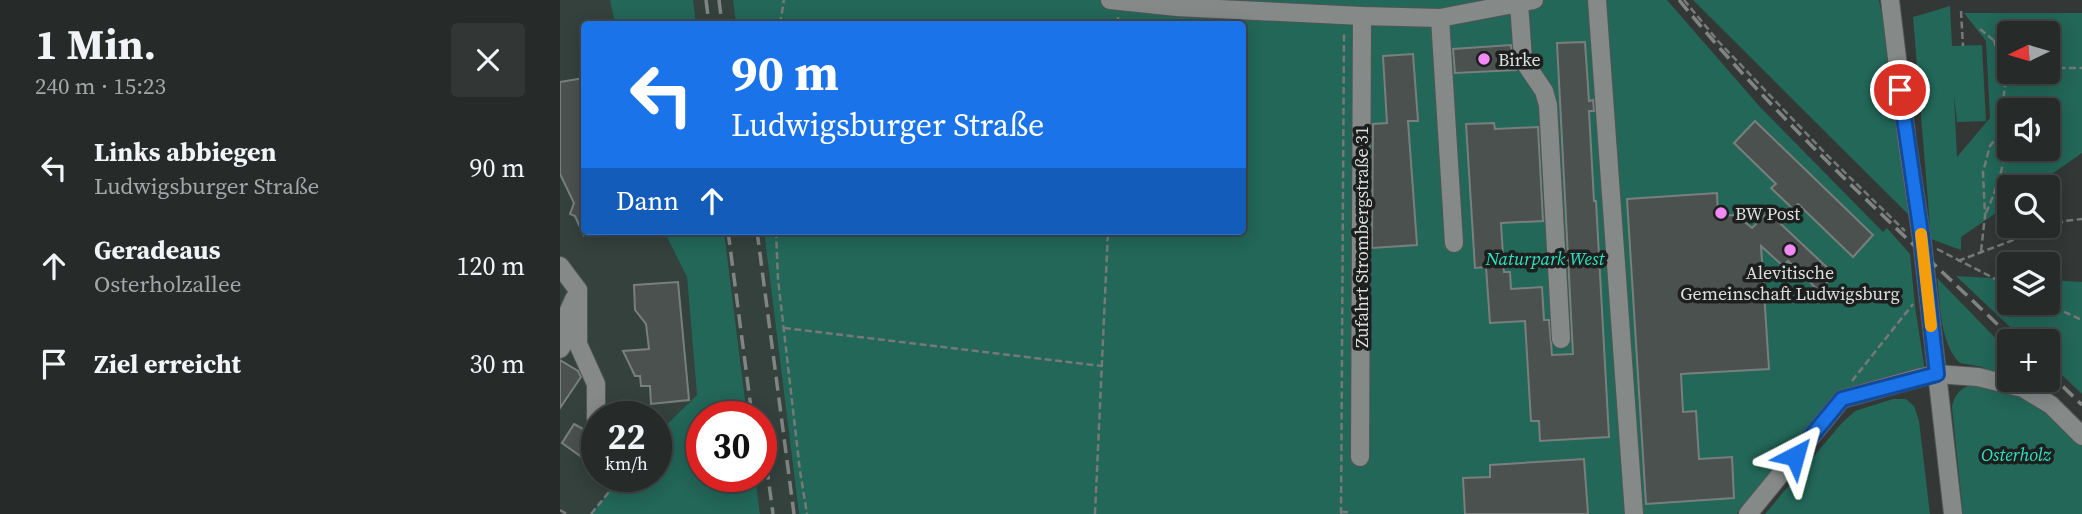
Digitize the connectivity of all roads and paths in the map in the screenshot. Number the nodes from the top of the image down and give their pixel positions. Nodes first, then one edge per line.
1 (784, 0) edge
2 (1110, 0) edge
3 (1597, 0) edge
4 (1684, 0) edge
5 (1890, 0) edge
6 (1526, 1) edge
7 (1961, 11) dead end
8 (1353, 16) junction
9 (1440, 18) junction
10 (780, 21) edge
11 (1980, 29) dead end
12 (1994, 40) junction
13 (1997, 43) edge
14 (1963, 46) dead end
15 (2060, 68) edge
16 (2082, 68) edge
17 (2003, 98) edge
18 (1997, 137) edge
19 (2003, 161) edge
20 (1985, 216) junction
21 (2082, 219) edge
22 (775, 235) edge
23 (1108, 235) edge
24 (1922, 241) junction
25 (1454, 243) dead end
26 (1981, 251) junction
27 (1958, 261) junction
28 (560, 266) edge
29 (1997, 280) edge
30 (1926, 287) junction
31 (2060, 310) edge
32 (2082, 320) edge
33 (784, 328) junction
34 (569, 330) edge
35 (1561, 339) dead end
36 (560, 348) edge
37 (1102, 366) junction
38 (1937, 374) junction
39 (1842, 399) junction
40 (596, 401) edge
41 (2082, 436) edge
42 (1360, 457) dead end
43 (609, 492) edge
44 (560, 510) edge
45 (1349, 512) dead end
46 (1341, 513) edge
47 (567, 514) edge
48 (591, 514) edge
49 (807, 514) edge
50 (1096, 514) edge
51 (1634, 514) edge
52 (1748, 514) edge
53 (1953, 514) edge

1 - 10 path
2 - 8 street
3 - 51 street
4 - 24 path
5 - 24 street
6 - 9 street
6 - 35 street
7 - 14 path
8 - 9 street
8 - 42 street, Zufahrt Strombergstraße 31
8 - 46 path
9 - 25 street
11 - 12 path
12 - 13 path
12 - 17 path
15 - 16 path
18 - 20 path
19 - 20 path
20 - 26 path
21 - 26 path
22 - 33 path
23 - 37 path
24 - 27 path
24 - 30 street
26 - 27 path
27 - 29 path
28 - 34 street
30 - 38 street
30 - 39 path
31 - 32 path
33 - 37 path
33 - 49 path
34 - 36 street
34 - 40 street
37 - 50 path
38 - 39 street
38 - 41 street
38 - 53 street
39 - 52 street
43 - 48 path
44 - 47 path
45 - 46 path

